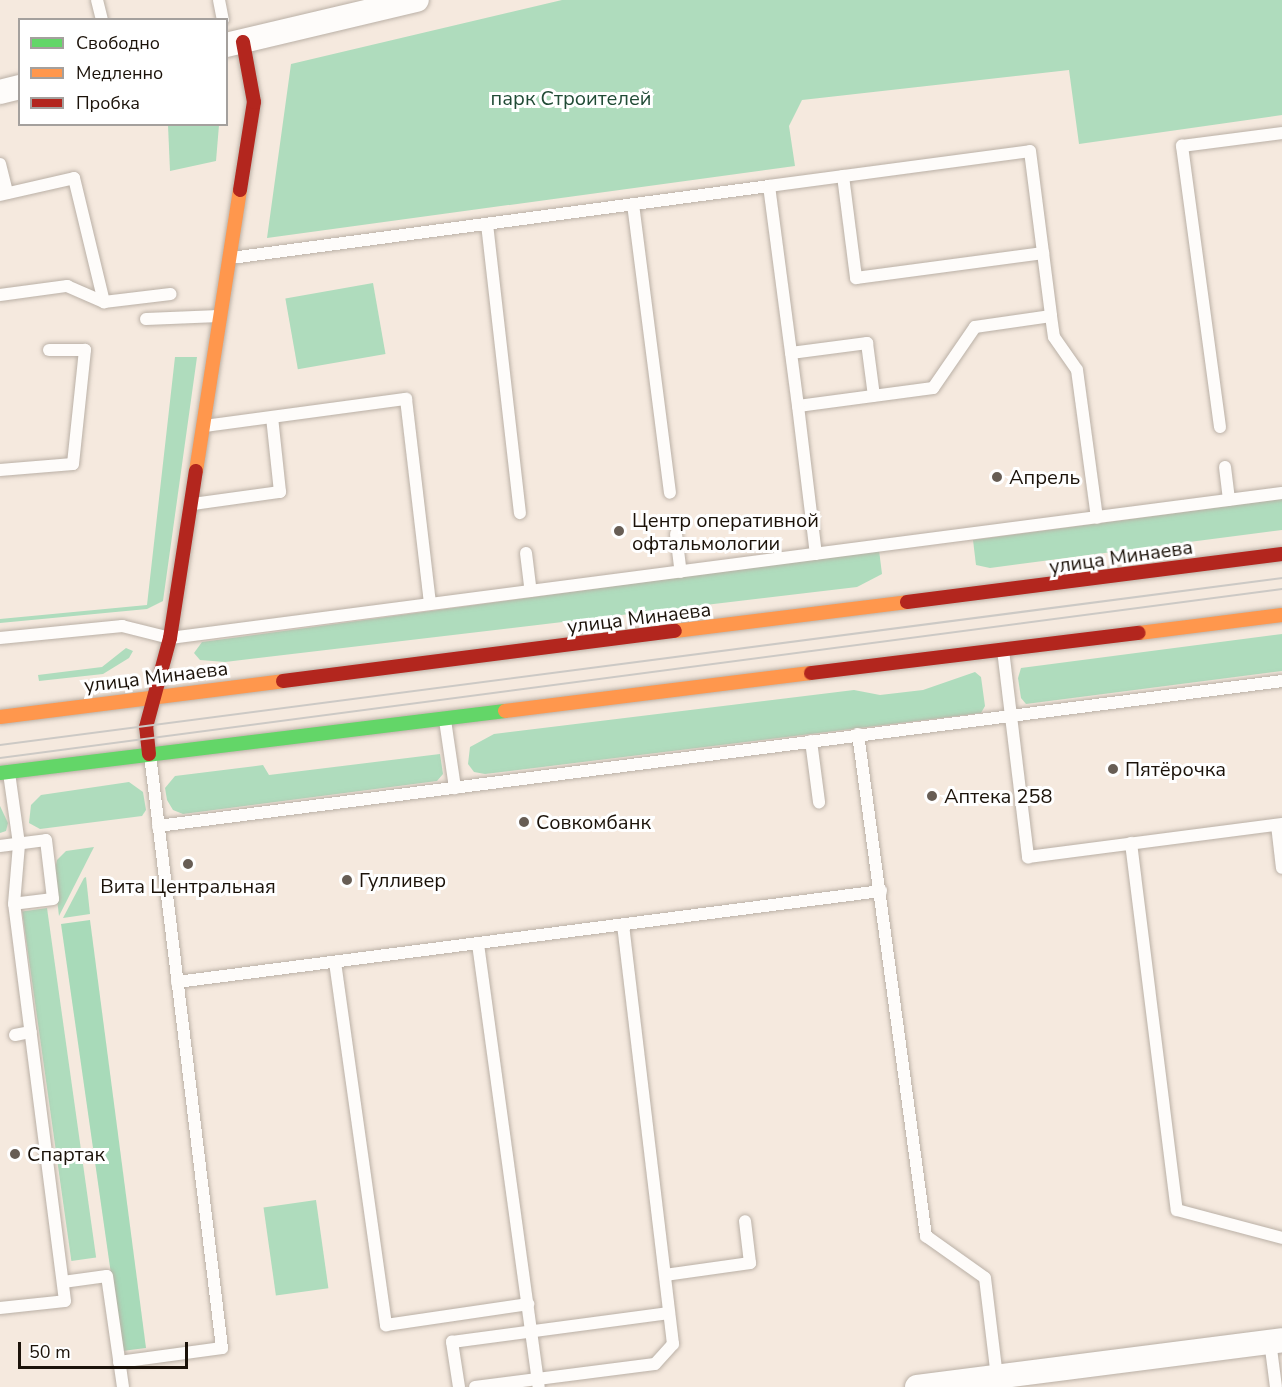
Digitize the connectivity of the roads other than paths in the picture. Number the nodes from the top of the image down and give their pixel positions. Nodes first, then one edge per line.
1 (97, 0) edge
2 (219, 0) edge
3 (417, 0) edge
4 (102, 18) edge
5 (223, 18) edge
6 (231, 42) edge
7 (18, 88) edge
8 (0, 92) edge
9 (1282, 133) edge
10 (0, 164) edge
11 (843, 176) junction
12 (769, 186) junction
13 (3, 194) edge
14 (633, 204) junction
15 (488, 224) junction
16 (1043, 253) junction
17 (229, 258) junction
18 (171, 294) dead end
19 (0, 295) edge
20 (104, 302) junction
21 (220, 316) junction
22 (1051, 316) junction
23 (146, 319) dead end
24 (49, 350) dead end
25 (791, 353) junction
26 (874, 396) junction
27 (798, 406) junction
28 (272, 417) junction
29 (203, 426) junction
30 (1220, 427) dead end
31 (1225, 467) dead end
32 (0, 470) edge
33 (670, 493) dead end
34 (1282, 494) edge
35 (1229, 500) junction
36 (191, 504) junction
37 (520, 513) dead end
38 (1096, 518) junction
39 (676, 534) dead end
40 (525, 553) dead end
41 (816, 554) junction
42 (1282, 554) edge
43 (681, 572) junction
44 (531, 591) junction
45 (430, 604) junction
46 (1282, 615) edge
47 (0, 638) edge
48 (170, 638) junction
49 (1003, 649) junction
50 (1282, 681) edge
51 (151, 698) junction
52 (0, 717) edge
53 (1012, 717) junction
54 (445, 718) junction
55 (858, 734) junction
56 (812, 741) junction
57 (149, 754) junction
58 (4, 773) edge
59 (455, 788) junction
60 (819, 802) dead end
61 (1279, 825) edge
62 (158, 826) junction
63 (1131, 843) junction
64 (19, 844) junction
65 (0, 846) edge
66 (1282, 868) edge
67 (881, 891) junction
68 (14, 904) junction
69 (622, 926) junction
70 (478, 944) junction
71 (335, 962) junction
72 (177, 982) junction
73 (30, 1032) junction
74 (15, 1035) dead end
75 (745, 1221) dead end
76 (1282, 1238) edge
77 (665, 1275) junction
78 (63, 1282) junction
79 (528, 1305) junction
80 (0, 1308) edge
81 (669, 1313) junction
82 (531, 1331) junction
83 (1276, 1340) edge
84 (119, 1362) junction
85 (997, 1377) junction
86 (1048, 1379) edge
87 (539, 1383) edge
88 (123, 1387) edge
89 (459, 1387) edge
90 (476, 1387) edge
91 (917, 1387) edge
92 (1276, 1387) edge

1 - 4 lane
2 - 5 lane
3 - 6 street
6 - 17 main road
7 - 8 street
9 - 30 lane
10 - 13 lane
11 - 12 lane
11 - 16 lane
11 - 16 lane
12 - 14 lane
12 - 25 lane
13 - 20 lane
14 - 15 lane
14 - 33 lane
15 - 17 lane
15 - 37 lane
16 - 22 lane
17 - 21 main road
18 - 20 lane
19 - 20 lane
21 - 23 lane
21 - 29 main road
22 - 26 lane
22 - 38 lane
24 - 32 lane
25 - 26 lane
25 - 27 lane
26 - 27 lane
27 - 41 lane
28 - 29 lane
28 - 36 lane
28 - 45 lane
29 - 36 main road
31 - 35 lane
34 - 35 lane
35 - 38 lane
36 - 48 main road
38 - 41 lane
39 - 43 lane
40 - 44 lane
41 - 43 lane
42 - 51 main road, улица Минаева
43 - 44 lane
44 - 45 lane
45 - 48 lane
46 - 49 main road
47 - 48 lane
48 - 51 main road
49 - 53 lane
49 - 54 main road
50 - 53 lane
51 - 52 main road, улица Минаева
51 - 57 main road
53 - 55 lane
53 - 63 lane
54 - 57 main road
54 - 59 lane
55 - 56 lane
55 - 67 lane
56 - 59 lane
56 - 60 lane
57 - 58 main road
57 - 62 lane
58 - 64 lane
59 - 62 lane
61 - 63 lane
61 - 66 lane
62 - 72 lane
63 - 76 lane
64 - 65 lane
64 - 68 lane
64 - 68 lane
67 - 69 lane
67 - 85 lane
68 - 73 lane
69 - 70 lane
69 - 77 lane
70 - 71 lane
70 - 79 lane
71 - 72 lane
71 - 79 lane
72 - 84 lane
73 - 74 lane
73 - 78 lane
75 - 77 lane
77 - 81 lane
78 - 80 lane
78 - 84 lane
79 - 82 lane
81 - 82 lane
81 - 87 lane
82 - 87 lane
82 - 89 lane
83 - 86 street
83 - 92 lane
84 - 88 lane
85 - 86 street
85 - 91 street
87 - 90 lane

